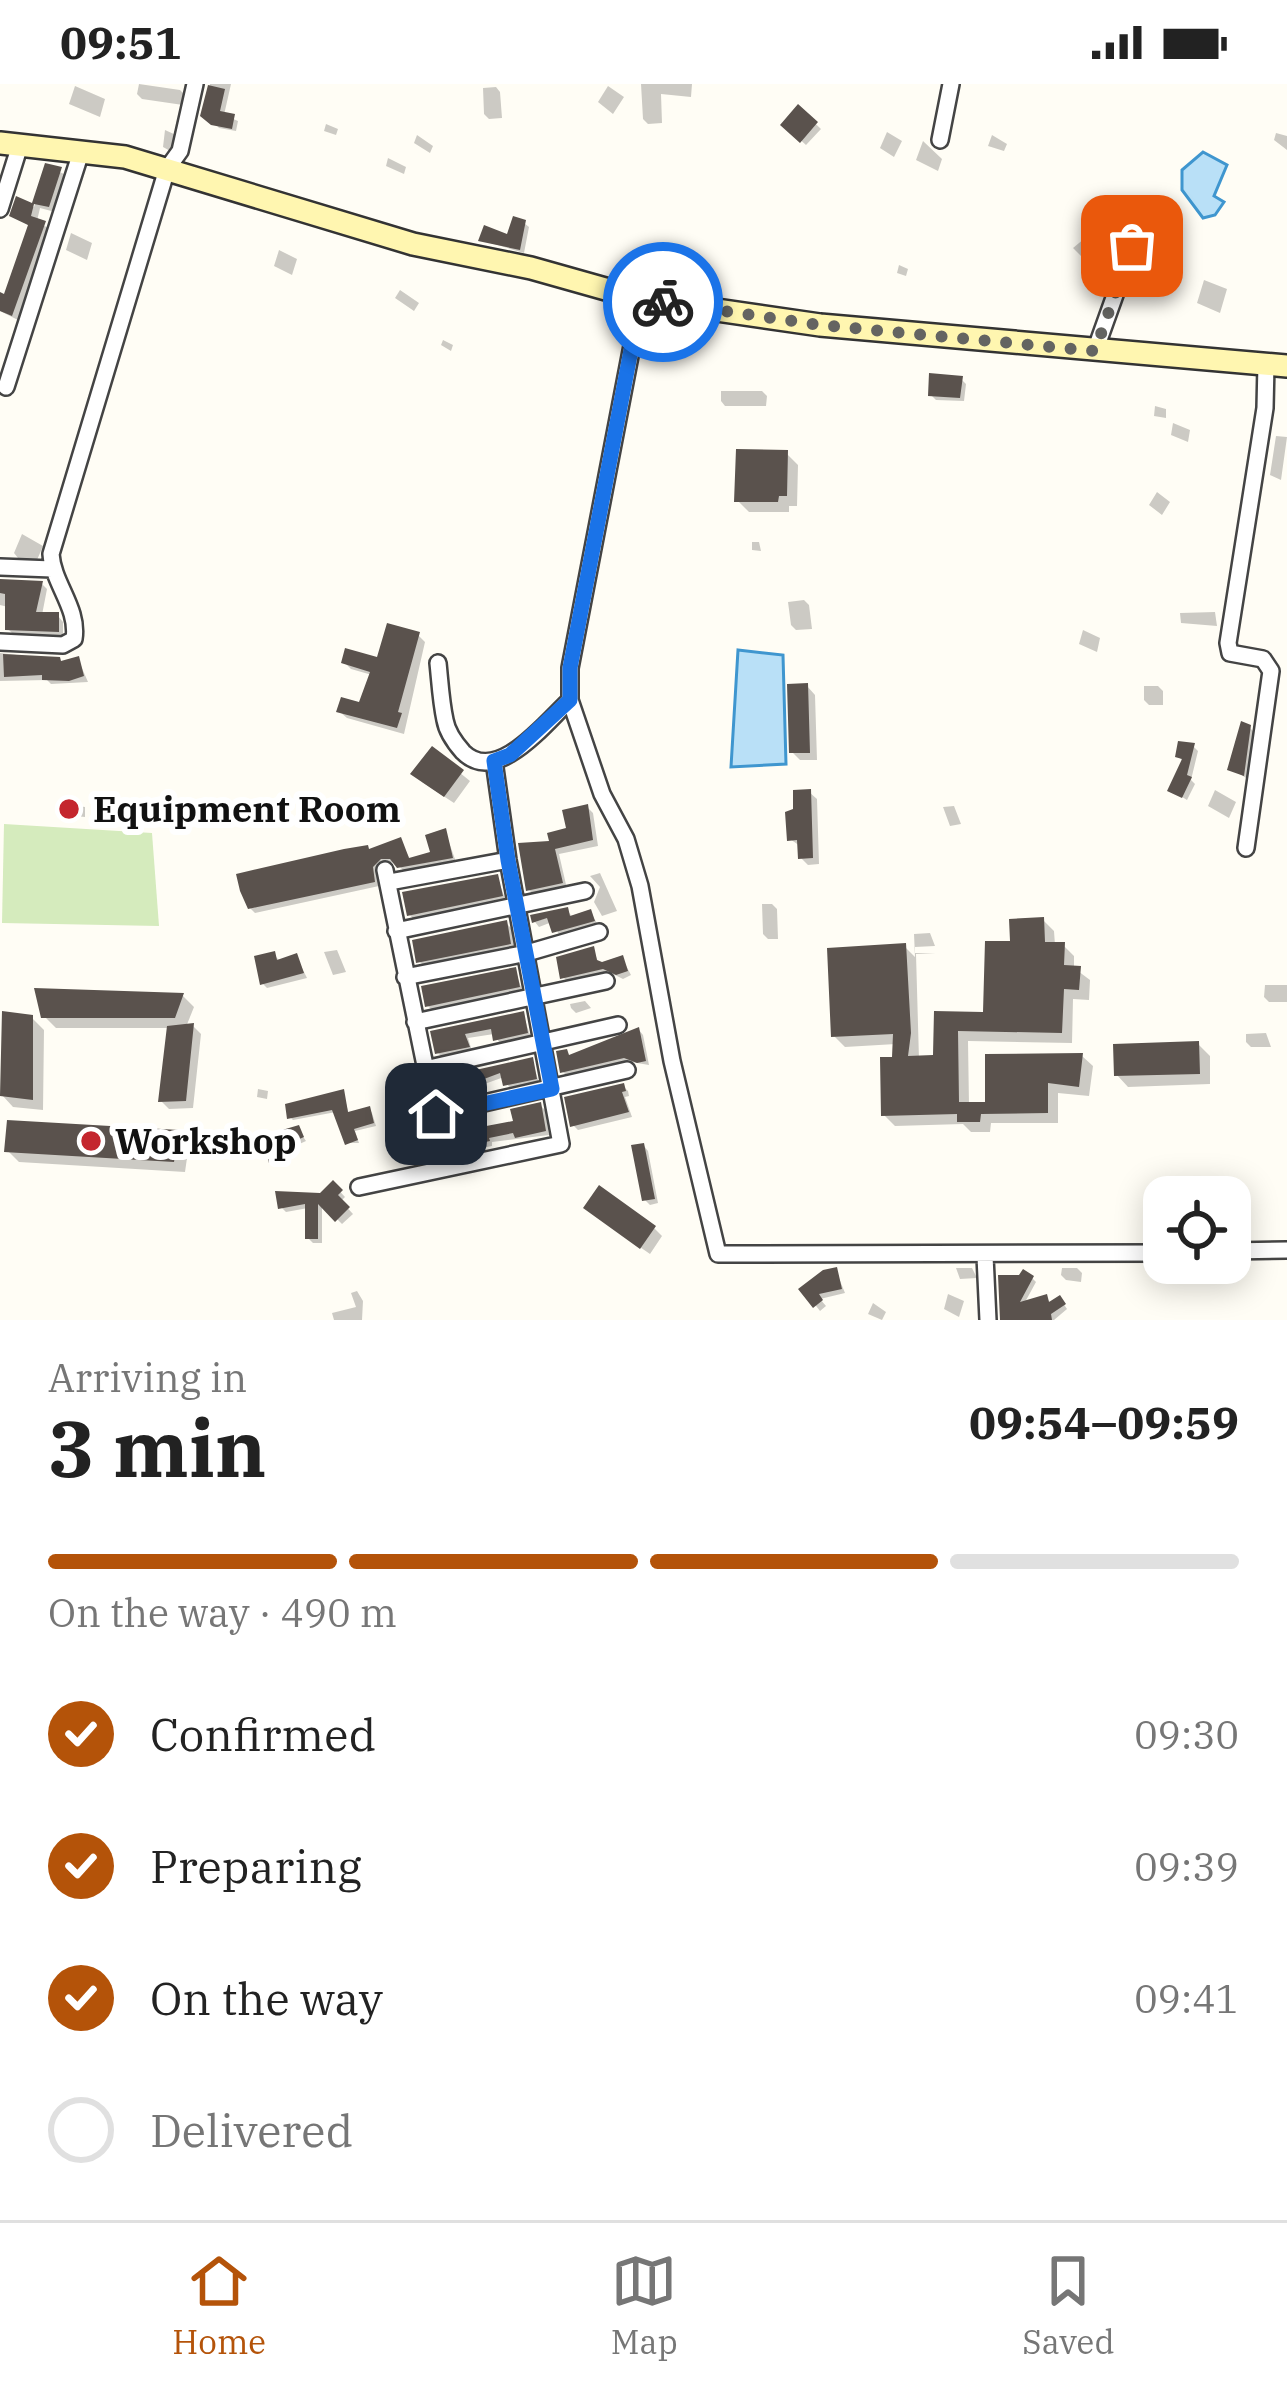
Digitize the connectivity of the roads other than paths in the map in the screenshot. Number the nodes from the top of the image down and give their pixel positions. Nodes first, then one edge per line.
1 (195, 84) edge
2 (951, 84) edge
3 (940, 140) dead end
4 (10, 144) edge
5 (81, 152) junction
6 (166, 170) junction
7 (0, 209) edge
8 (1145, 211) dead end
9 (641, 298) junction
10 (1095, 351) junction
11 (1276, 365) edge
12 (6, 387) dead end
13 (0, 567) edge
14 (52, 569) junction
15 (0, 642) edge
16 (438, 663) dead end
17 (570, 700) junction
18 (494, 761) junction
19 (1246, 848) dead end
20 (508, 860) junction
21 (585, 891) dead end
22 (518, 908) junction
23 (396, 931) junction
24 (599, 932) dead end
25 (527, 953) junction
26 (405, 976) junction
27 (606, 980) dead end
28 (535, 998) junction
29 (415, 1022) junction
30 (618, 1025) dead end
31 (544, 1045) junction
32 (425, 1069) junction
33 (627, 1070) dead end
34 (552, 1089) junction
35 (436, 1114) junction
36 (446, 1168) junction
37 (358, 1187) dead end
38 (1287, 1250) edge
39 (1251, 1251) edge
40 (1143, 1252) edge
41 (985, 1256) junction
42 (988, 1320) edge

1 - 6 street
2 - 3 street
4 - 5 street
4 - 7 street
5 - 6 street
5 - 12 street
6 - 9 street
6 - 14 street
8 - 10 street
9 - 10 street
9 - 17 street
10 - 11 street
11 - 19 street
13 - 14 street
14 - 15 street
16 - 18 street
17 - 18 street
17 - 41 street
18 - 20 street
20 - 22 street
20 - 23 street
21 - 22 street
22 - 23 street
22 - 25 street
23 - 26 street
24 - 25 street
25 - 26 street
25 - 28 street
26 - 29 street
27 - 28 street
28 - 29 street
28 - 31 street
29 - 32 street
30 - 31 street
31 - 32 street
31 - 34 street
32 - 35 street
33 - 34 street
34 - 35 street
34 - 36 street
35 - 36 street
36 - 37 street
38 - 39 street
40 - 41 street
41 - 42 street

